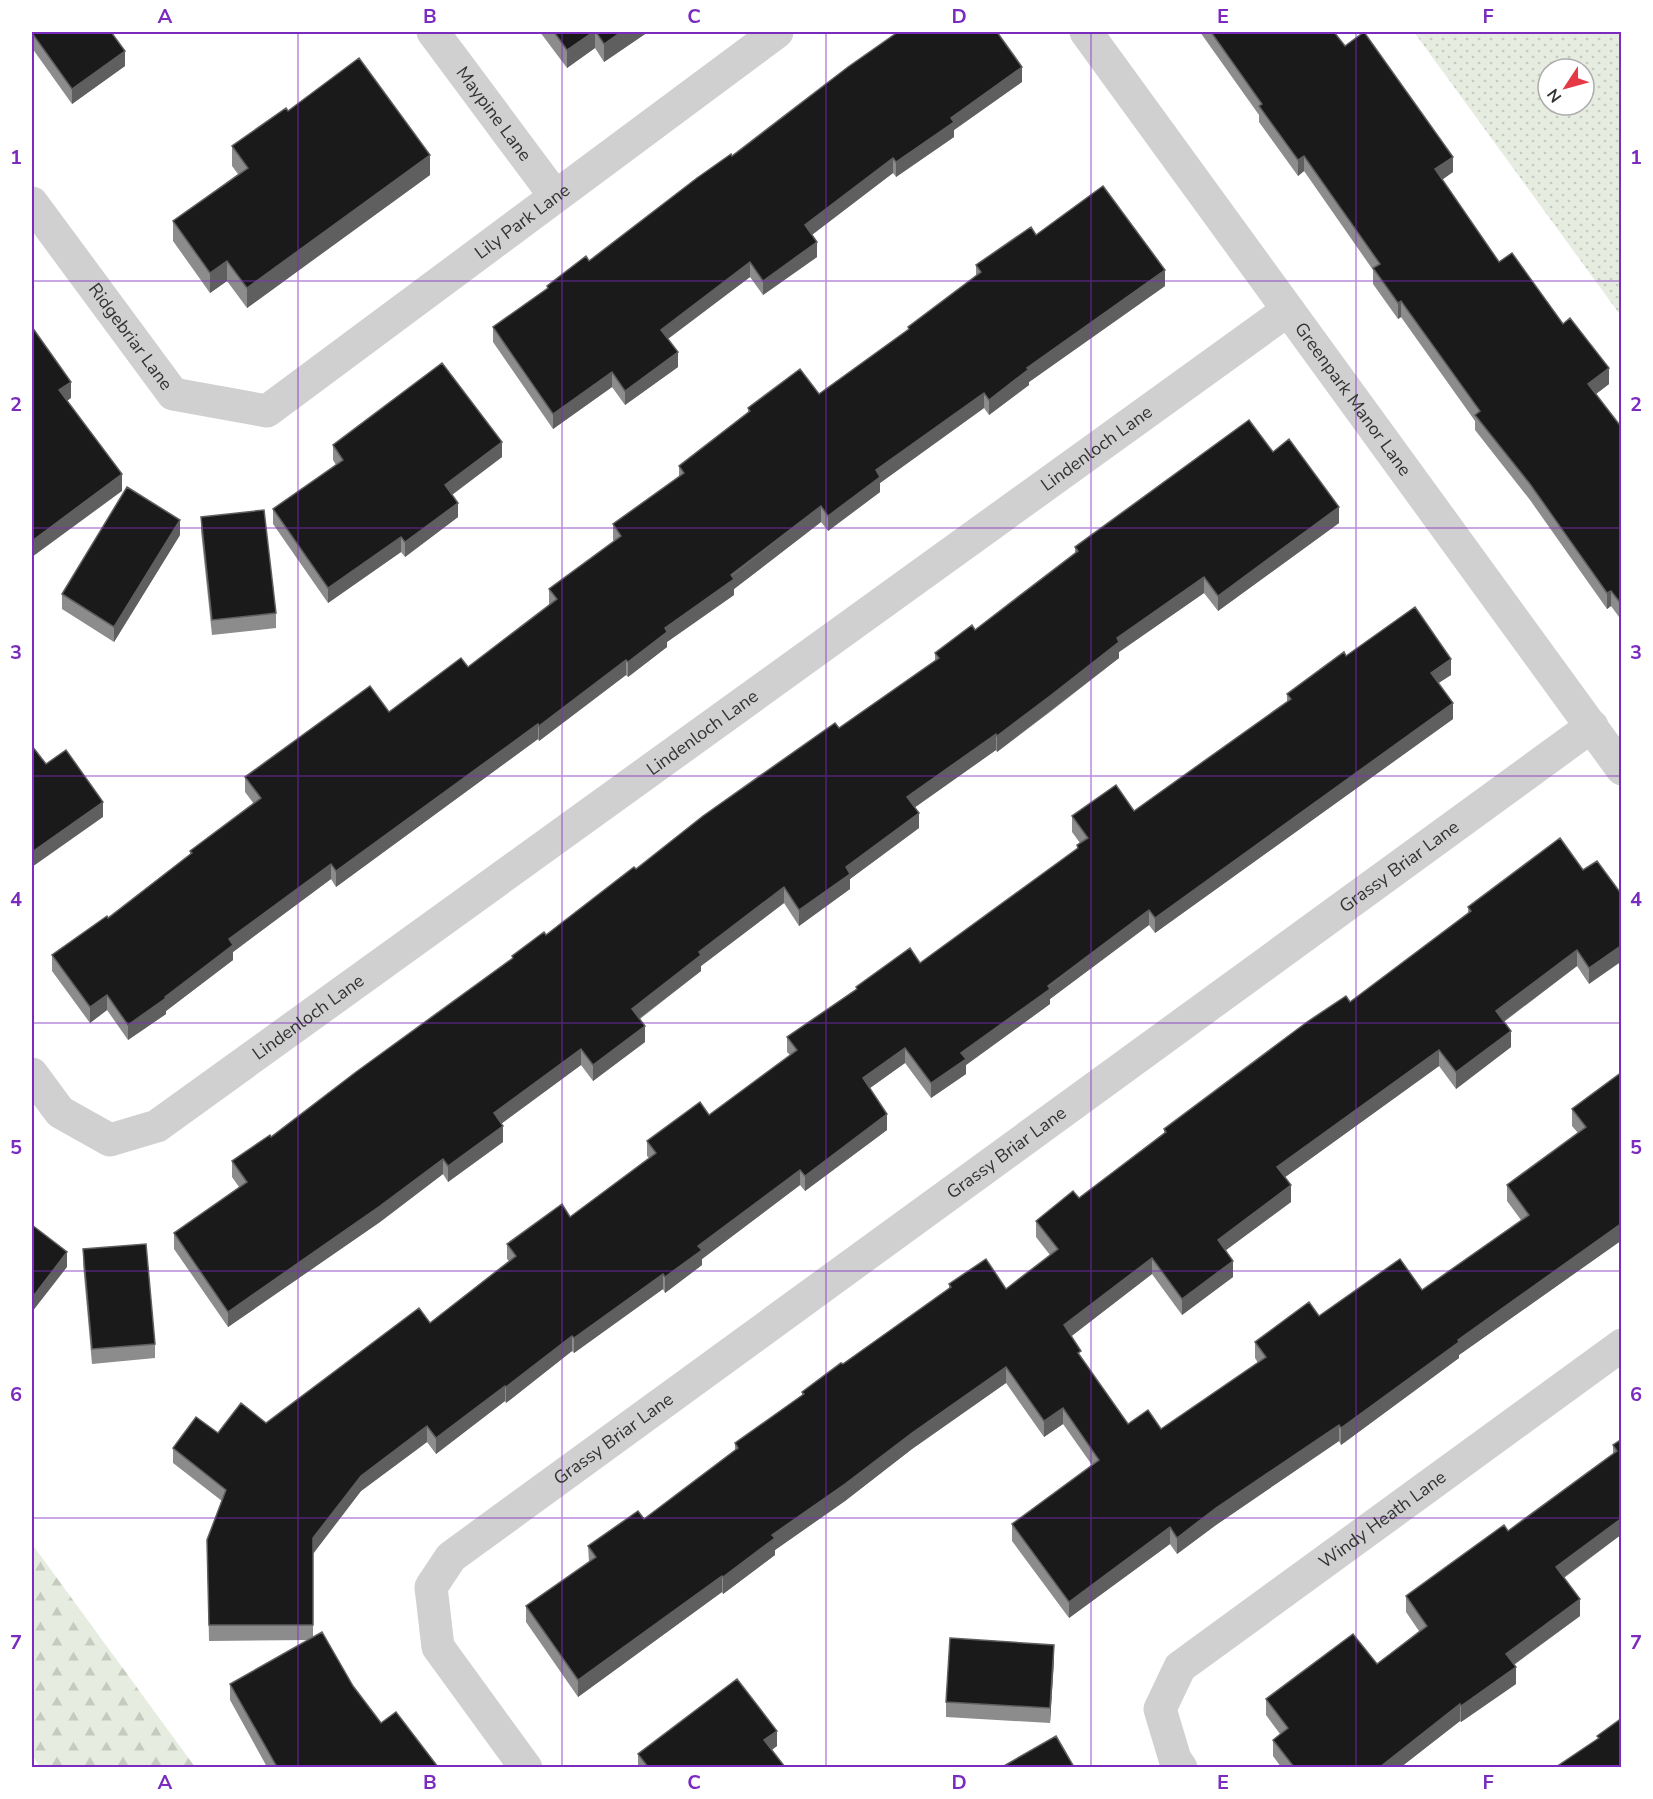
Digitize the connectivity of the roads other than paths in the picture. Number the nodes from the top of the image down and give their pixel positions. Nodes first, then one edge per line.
1 (433, 32) edge
2 (777, 32) edge
3 (1086, 32) edge
4 (555, 196) junction
5 (32, 203) edge
6 (1288, 310) junction
7 (267, 411) joint
8 (1592, 726) junction
9 (1622, 769) edge
10 (32, 1074) edge
11 (1622, 1345) edge
12 (526, 1767) edge
13 (1181, 1767) edge

1 - 4 street, Maypine Lane
2 - 4 street, Lily Park Lane
3 - 6 street, Greenpark Manor Lane
4 - 7 street, Lily Park Lane
5 - 7 street, Ridgebriar Lane
6 - 8 street, Greenpark Manor Lane
6 - 10 street, Lindenloch Lane
8 - 9 street, Greenpark Manor Lane
8 - 12 street, Grassy Briar Lane
11 - 13 street, Windy Heath Lane

